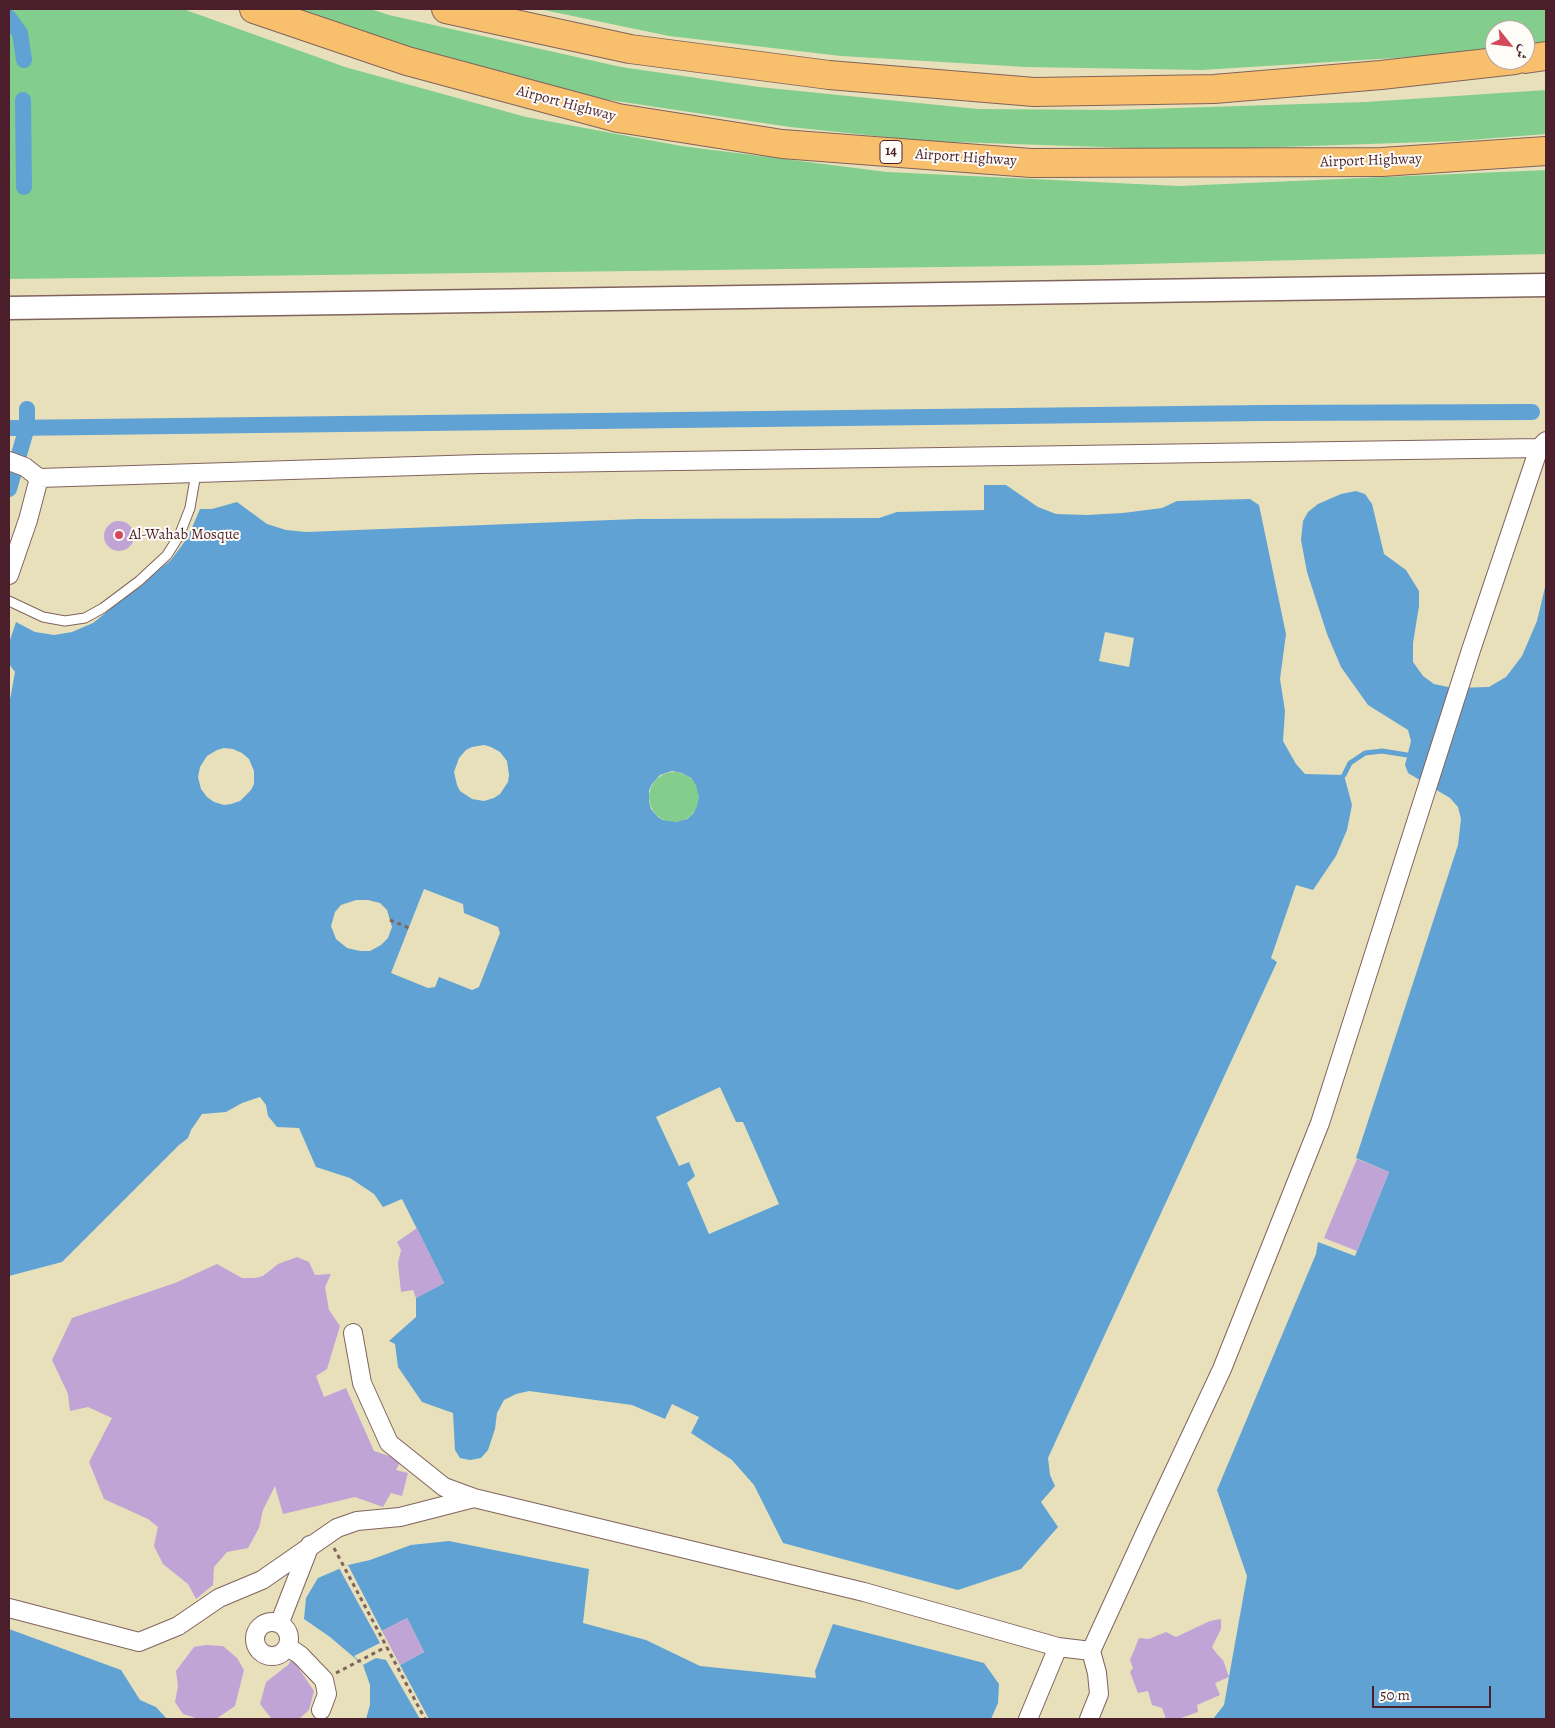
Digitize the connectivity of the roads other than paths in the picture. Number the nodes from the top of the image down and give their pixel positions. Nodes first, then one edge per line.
1 (254, 9) edge
2 (446, 9) edge
3 (1485, 63) edge
4 (1546, 151) edge
5 (1546, 285) edge
6 (9, 308) edge
7 (1543, 444) edge
8 (21, 467) edge
9 (196, 473) junction
10 (9, 575) edge
11 (9, 601) edge
12 (353, 1334) dead end
13 (474, 1498) junction
14 (310, 1546) junction
15 (9, 1608) edge
16 (280, 1622) junction
17 (1058, 1647) junction
18 (288, 1648) junction
19 (1091, 1651) junction
20 (321, 1710) dead end
21 (1028, 1719) edge
22 (1089, 1719) edge

1 - 4 highway, Airport Highway / 14
2 - 3 highway
5 - 6 street
7 - 9 street
7 - 19 street
8 - 9 street
8 - 10 street
9 - 11 lane
12 - 13 street
13 - 14 street
13 - 17 street
14 - 15 street
14 - 16 street
16 - 18 street
16 - 18 street
17 - 19 street
17 - 21 street
18 - 20 street
19 - 22 street

